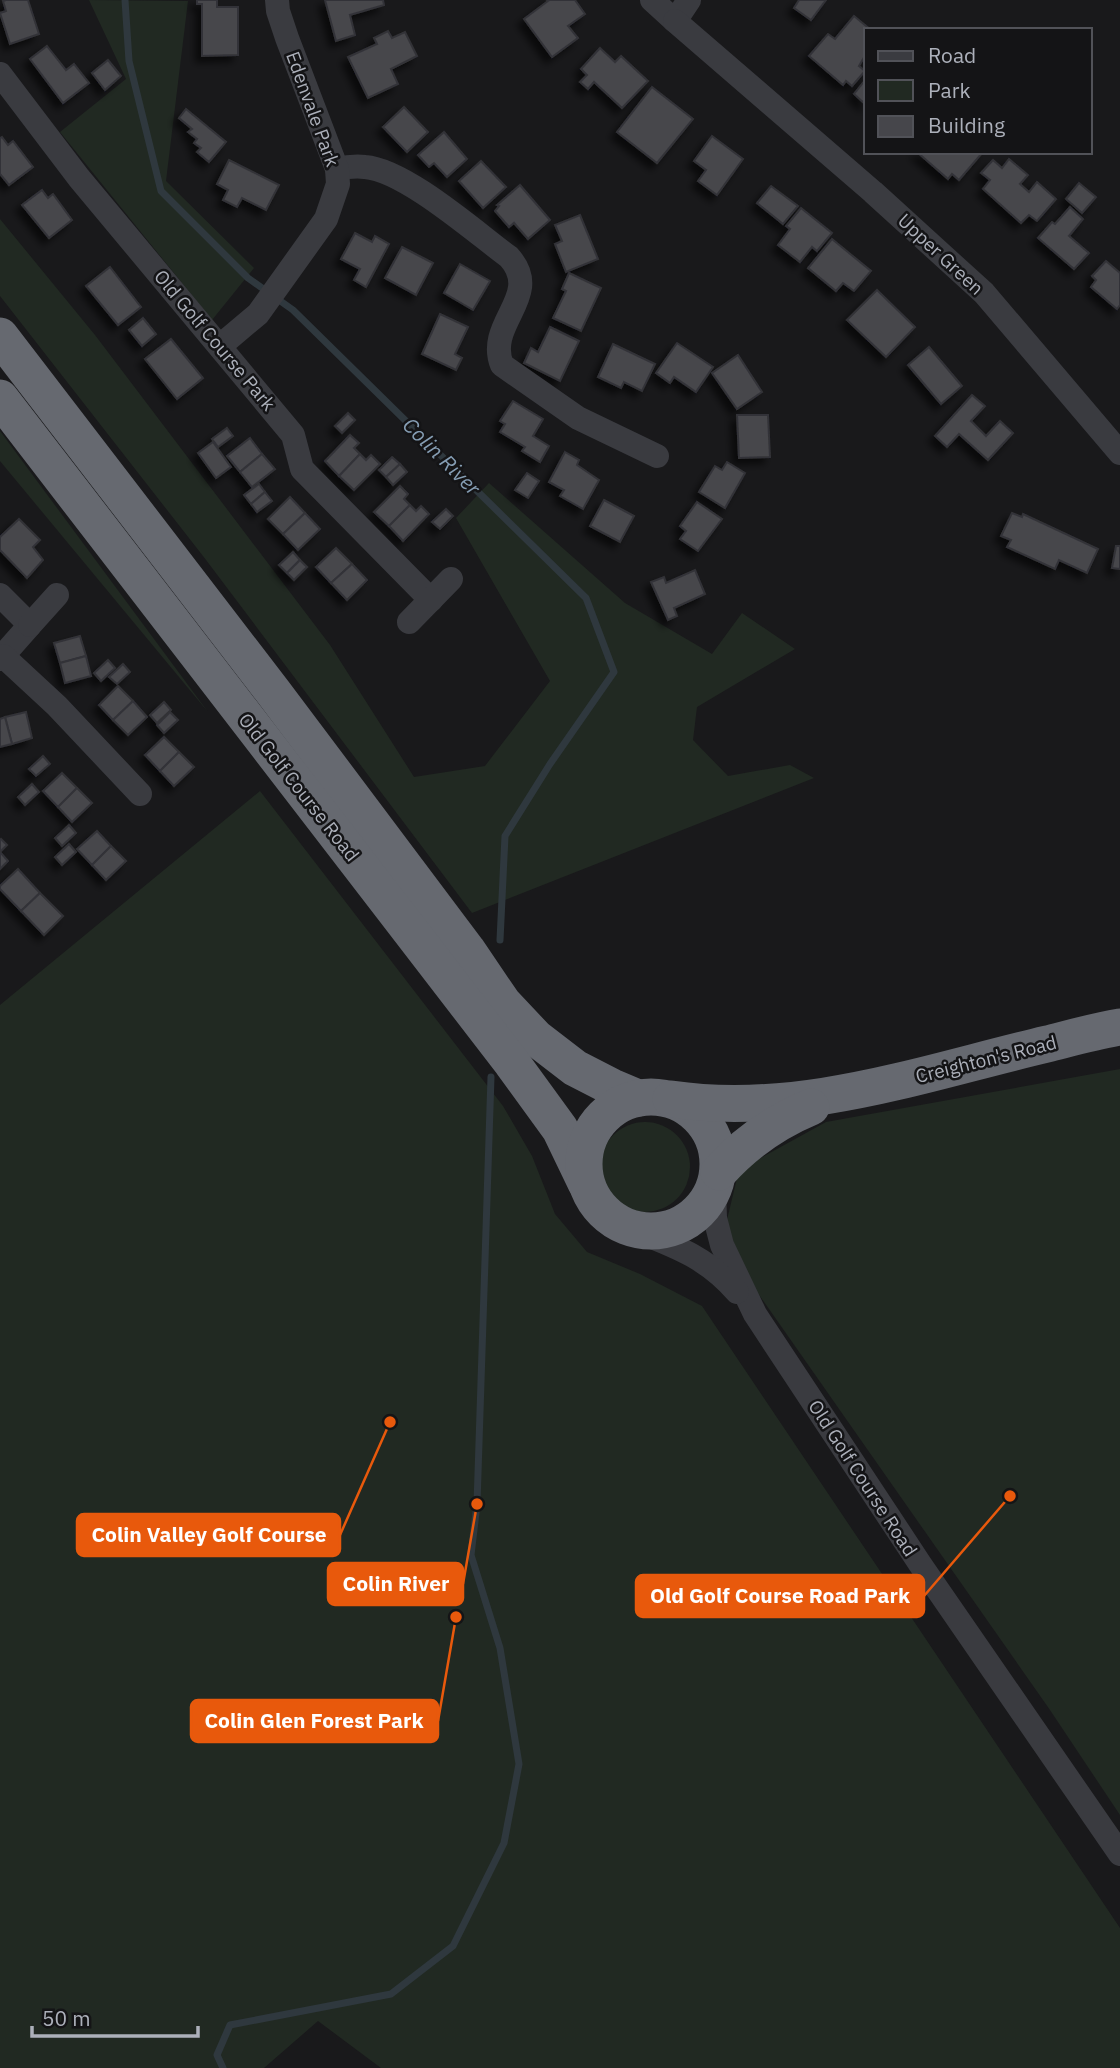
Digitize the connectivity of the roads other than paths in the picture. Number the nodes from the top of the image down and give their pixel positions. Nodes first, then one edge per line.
1 (277, 0) edge
2 (652, 0) edge
3 (689, 0) edge
4 (675, 21) junction
5 (0, 74) edge
6 (337, 169) junction
7 (0, 335) edge
8 (220, 346) junction
9 (0, 398) edge
10 (1120, 453) edge
11 (657, 456) dead end
12 (451, 579) dead end
13 (0, 594) edge
14 (57, 595) dead end
15 (431, 600) junction
16 (409, 622) dead end
17 (30, 625) junction
18 (1, 657) edge
19 (140, 794) dead end
20 (1120, 1027) edge
21 (852, 1093) junction
22 (658, 1098) junction
23 (717, 1180) junction
24 (586, 1184) junction
25 (629, 1228) junction
26 (755, 1314) junction
27 (1120, 1854) edge

1 - 6 street, Edenvale Park
2 - 4 street, Upper Green
3 - 4 street
4 - 10 street, Upper Green
5 - 8 street, Old Golf Course Park
6 - 8 street, Edenvale Park
6 - 11 street
7 - 22 highway, Old Golf Course Road
8 - 15 street, Old Golf Course Park
9 - 24 highway, Old Golf Course Road
12 - 15 street
13 - 17 street
14 - 17 street
15 - 16 street
17 - 18 street
18 - 19 street
20 - 21 highway, Creighton's Road
21 - 22 highway, Creighton's Road
21 - 23 highway, Creighton's Road
22 - 23 highway
22 - 24 highway
23 - 25 highway
23 - 26 street, Old Golf Course Road
24 - 25 highway
25 - 26 street
26 - 27 street, Old Golf Course Road

